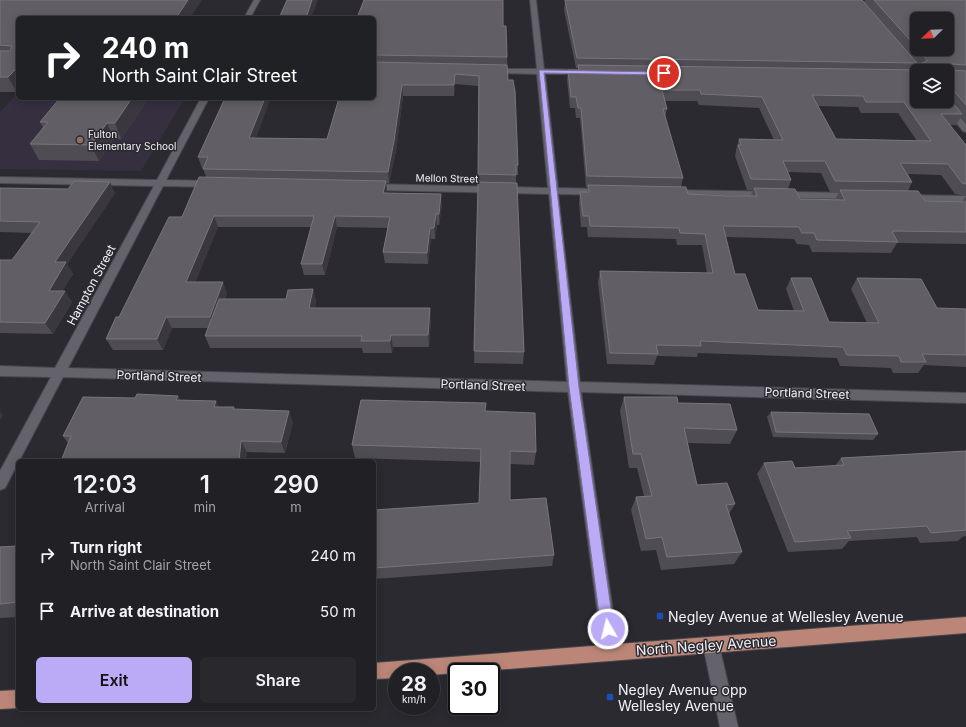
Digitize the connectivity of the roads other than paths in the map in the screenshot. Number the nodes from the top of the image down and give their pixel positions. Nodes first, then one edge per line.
1 (257, 0) edge
2 (533, 0) edge
3 (249, 16) edge
4 (482, 70) edge
5 (541, 72) junction
6 (595, 72) edge
7 (204, 100) edge
8 (948, 108) edge
9 (966, 129) edge
10 (0, 180) edge
11 (159, 183) junction
12 (222, 184) edge
13 (363, 187) edge
14 (554, 191) junction
15 (610, 192) edge
16 (657, 193) edge
17 (863, 197) edge
18 (895, 197) edge
19 (966, 199) edge
20 (0, 372) edge
21 (59, 373) junction
22 (574, 387) junction
23 (966, 398) edge
24 (0, 484) edge
25 (966, 625) edge
26 (711, 645) junction
27 (611, 653) junction
28 (376, 671) edge
29 (16, 699) edge
30 (0, 700) edge
31 (729, 727) edge

1 - 3 street
2 - 5 street
4 - 5 street
5 - 6 street
5 - 14 street
7 - 11 street, Hampton Street
8 - 9 street
10 - 11 street
11 - 12 street
11 - 21 street, Hampton Street
13 - 14 street, Mellon Street
14 - 15 street, Mellon Street
14 - 22 street
16 - 17 street
18 - 19 street
20 - 21 street, Portland Street
21 - 22 street, Portland Street
21 - 24 street, Hampton Street
22 - 23 street, Portland Street
22 - 27 street
25 - 26 main road, North Negley Avenue
26 - 27 main road, North Negley Avenue
26 - 31 street
27 - 28 main road, North Negley Avenue
29 - 30 main road

